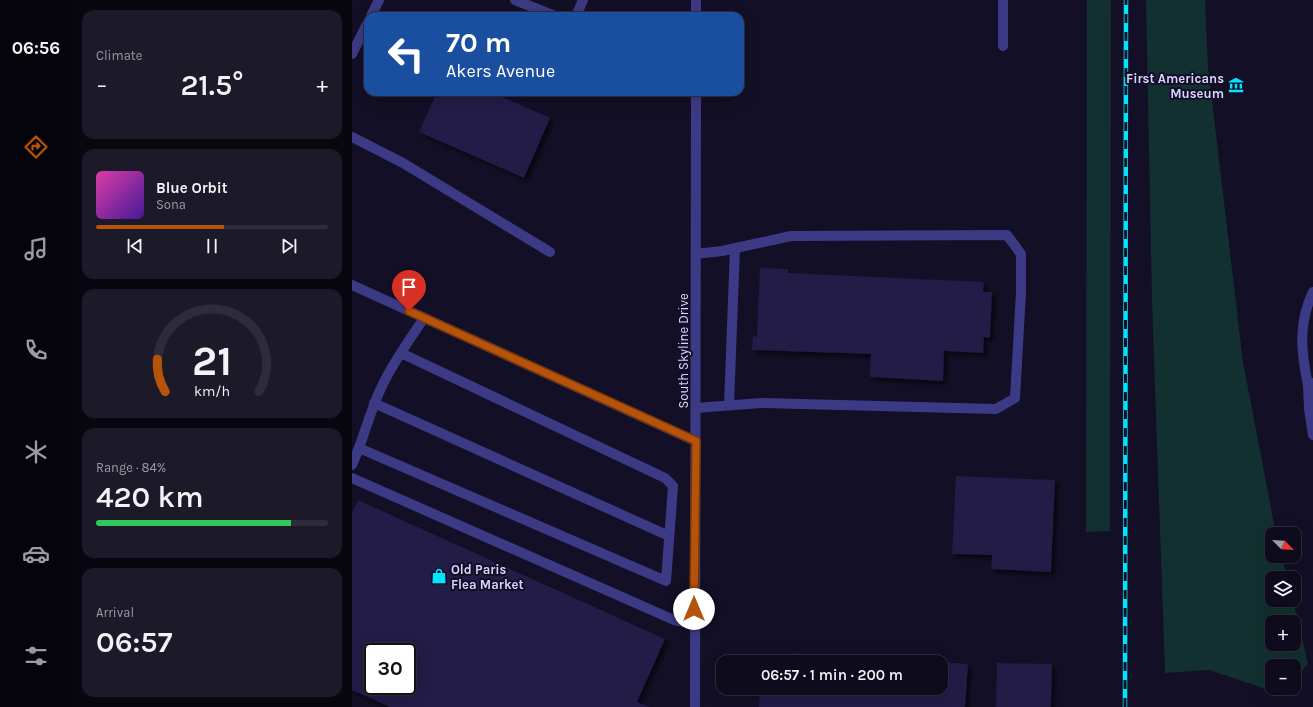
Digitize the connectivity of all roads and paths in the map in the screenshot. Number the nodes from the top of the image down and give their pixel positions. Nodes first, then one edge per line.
1 (379, 0) edge
2 (515, 0) edge
3 (583, 0) edge
4 (696, 0) edge
5 (1003, 0) edge
6 (373, 12) edge
7 (545, 12) edge
8 (578, 12) edge
9 (696, 12) edge
10 (364, 30) edge
11 (1002, 46) dead end
12 (352, 54) edge
13 (696, 96) edge
14 (352, 137) edge
15 (735, 248) junction
16 (550, 252) dead end
17 (696, 254) junction
18 (352, 285) edge
19 (1313, 292) edge
20 (424, 318) junction
21 (401, 353) junction
22 (1311, 384) edge
23 (374, 403) junction
24 (729, 405) junction
25 (696, 408) junction
26 (1313, 435) edge
27 (696, 441) junction
28 (359, 448) junction
29 (352, 465) edge
30 (352, 478) edge
31 (669, 536) junction
32 (694, 624) junction
33 (695, 707) edge

1 - 6 street
2 - 7 street
3 - 8 street
4 - 9 street
5 - 11 street
10 - 12 street
13 - 17 street, South Skyline Drive
14 - 16 street
15 - 17 street
15 - 24 street
15 - 24 street
17 - 25 street, South Skyline Drive
18 - 20 street
19 - 22 street
20 - 21 street
20 - 27 street
21 - 23 street
21 - 31 street
22 - 26 street
23 - 28 street
23 - 31 street
24 - 25 street
25 - 27 street, South Skyline Drive
27 - 32 street, South Skyline Drive
28 - 29 street
28 - 31 street
30 - 32 street
32 - 33 street, South Skyline Drive

